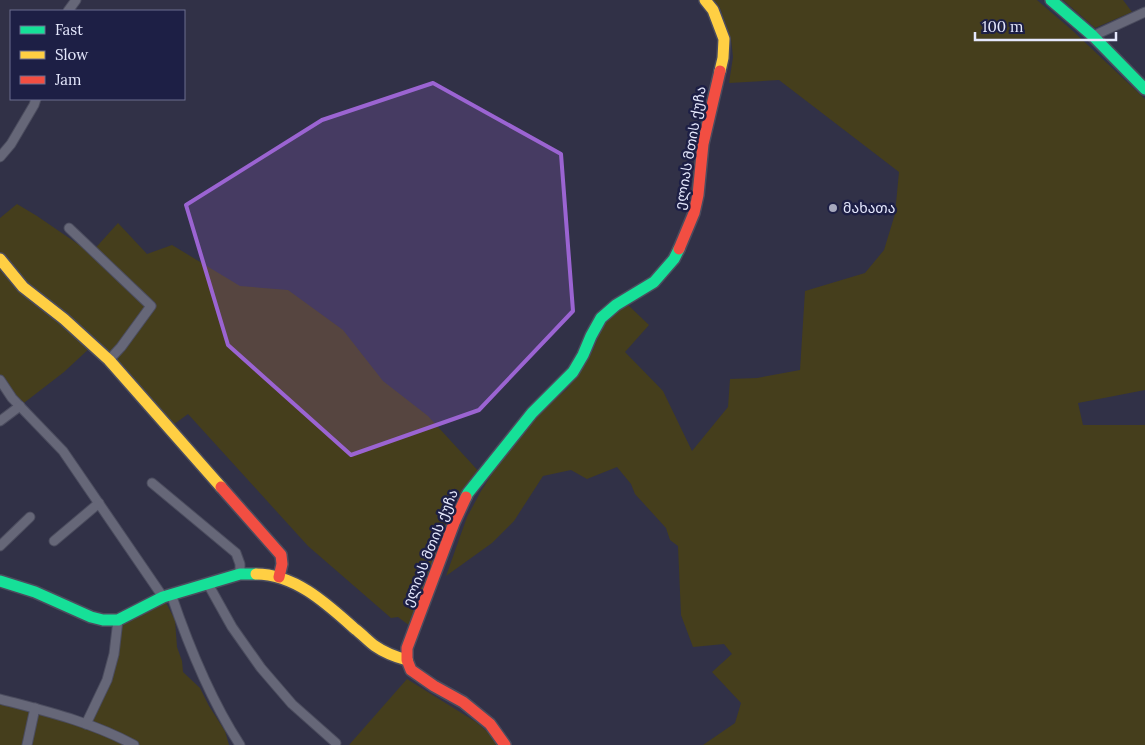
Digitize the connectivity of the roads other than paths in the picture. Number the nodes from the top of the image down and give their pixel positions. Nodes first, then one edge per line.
1 (705, 0) edge
2 (1052, 0) edge
3 (1145, 12) edge
4 (1093, 36) junction
5 (1145, 89) edge
6 (36, 100) edge
7 (0, 157) edge
8 (69, 228) dead end
9 (0, 259) edge
10 (109, 360) junction
11 (0, 380) edge
12 (20, 406) junction
13 (0, 420) edge
14 (152, 483) dead end
15 (99, 503) junction
16 (30, 517) dead end
17 (54, 541) dead end
18 (0, 546) edge
19 (240, 574) junction
20 (279, 577) junction
21 (0, 581) edge
22 (208, 584) junction
23 (167, 596) junction
24 (118, 620) junction
25 (407, 660) junction
26 (0, 699) edge
27 (35, 708) junction
28 (86, 724) junction
29 (336, 743) dead end
30 (27, 745) edge
31 (134, 745) edge
32 (240, 745) edge
33 (505, 745) edge

1 - 25 street, ელიას მთის ქუჩა
2 - 4 street
3 - 4 street
4 - 5 street
6 - 7 street
8 - 10 street
9 - 10 street
10 - 20 street
11 - 12 street
12 - 13 street
12 - 15 street
14 - 19 street
15 - 17 street
15 - 23 street
16 - 18 street
19 - 20 street
19 - 22 street
20 - 25 street
21 - 24 street
22 - 23 street
22 - 29 street
23 - 24 street
23 - 32 street
24 - 28 street
25 - 33 street
26 - 27 street
27 - 28 street
27 - 30 street
28 - 31 street

